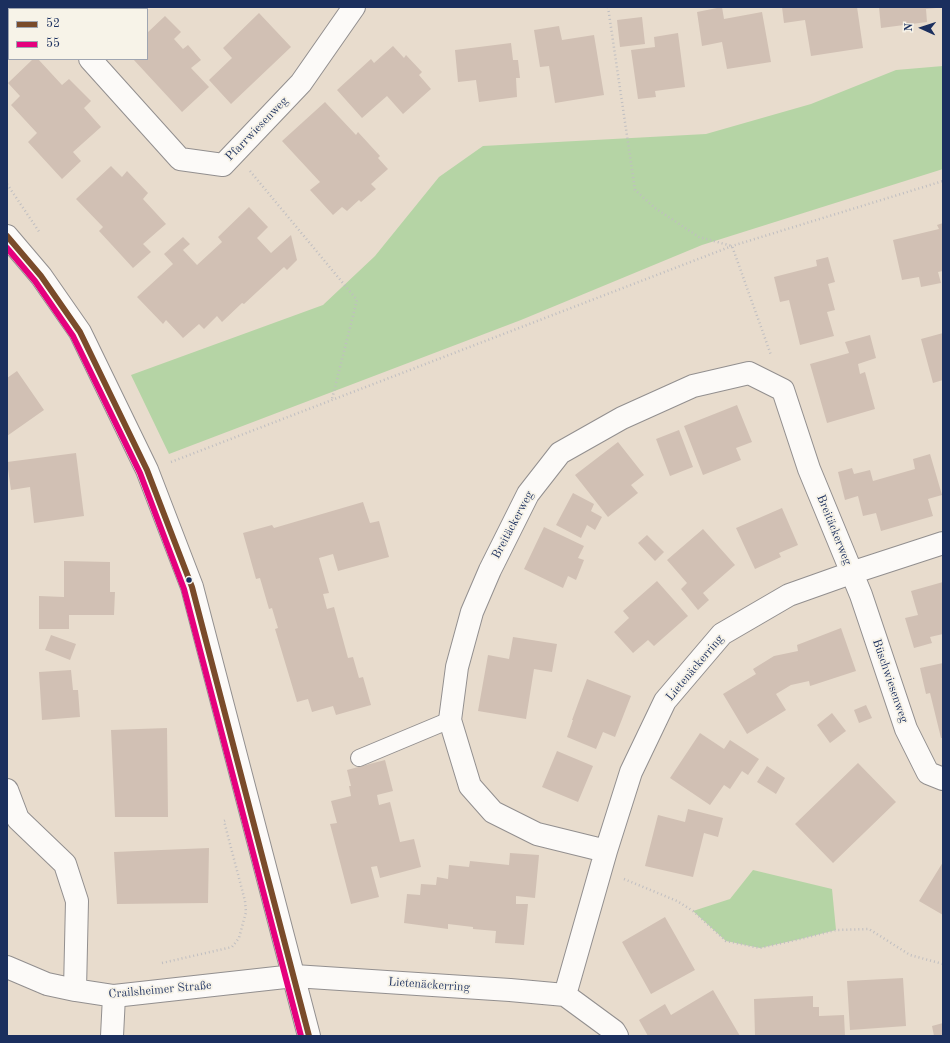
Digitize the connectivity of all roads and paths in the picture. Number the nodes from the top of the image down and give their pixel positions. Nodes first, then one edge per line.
1 (354, 7) edge
2 (608, 7) edge
3 (91, 60) edge
4 (234, 152) junction
5 (943, 181) edge
6 (7, 236) edge
7 (732, 246) junction
8 (783, 390) junction
9 (332, 400) junction
10 (147, 470) junction
11 (943, 543) edge
12 (851, 573) junction
13 (450, 720) junction
14 (359, 758) dead end
15 (943, 779) edge
16 (7, 790) edge
17 (250, 814) junction
18 (603, 861) junction
19 (161, 964) dead end
20 (943, 964) edge
21 (7, 966) edge
22 (294, 976) junction
23 (75, 990) junction
24 (565, 995) junction
25 (114, 996) junction
26 (112, 1036) edge
27 (309, 1036) edge
28 (617, 1036) edge

1 - 4 street, Pfarrwiesenweg
2 - 7 path
3 - 4 street, Pfarrwiesenweg
4 - 9 path
5 - 7 path
6 - 10 street
7 - 8 path
7 - 9 path
8 - 12 street, Breitäckerweg
8 - 13 street, Breitäckerweg
9 - 10 path
10 - 17 street
11 - 12 street, Lietenäckerring
12 - 15 street, Büschwiesenweg
12 - 18 street, Lietenäckerring
13 - 14 lane
13 - 18 street, Breitäckerweg
16 - 23 street
17 - 19 path
17 - 22 street
18 - 20 path
18 - 24 street, Lietenäckerring
21 - 23 street, Crailsheimer Straße
22 - 24 street, Lietenäckerring
22 - 25 street, Crailsheimer Straße
22 - 27 street
23 - 25 street, Crailsheimer Straße
24 - 28 street
25 - 26 street

